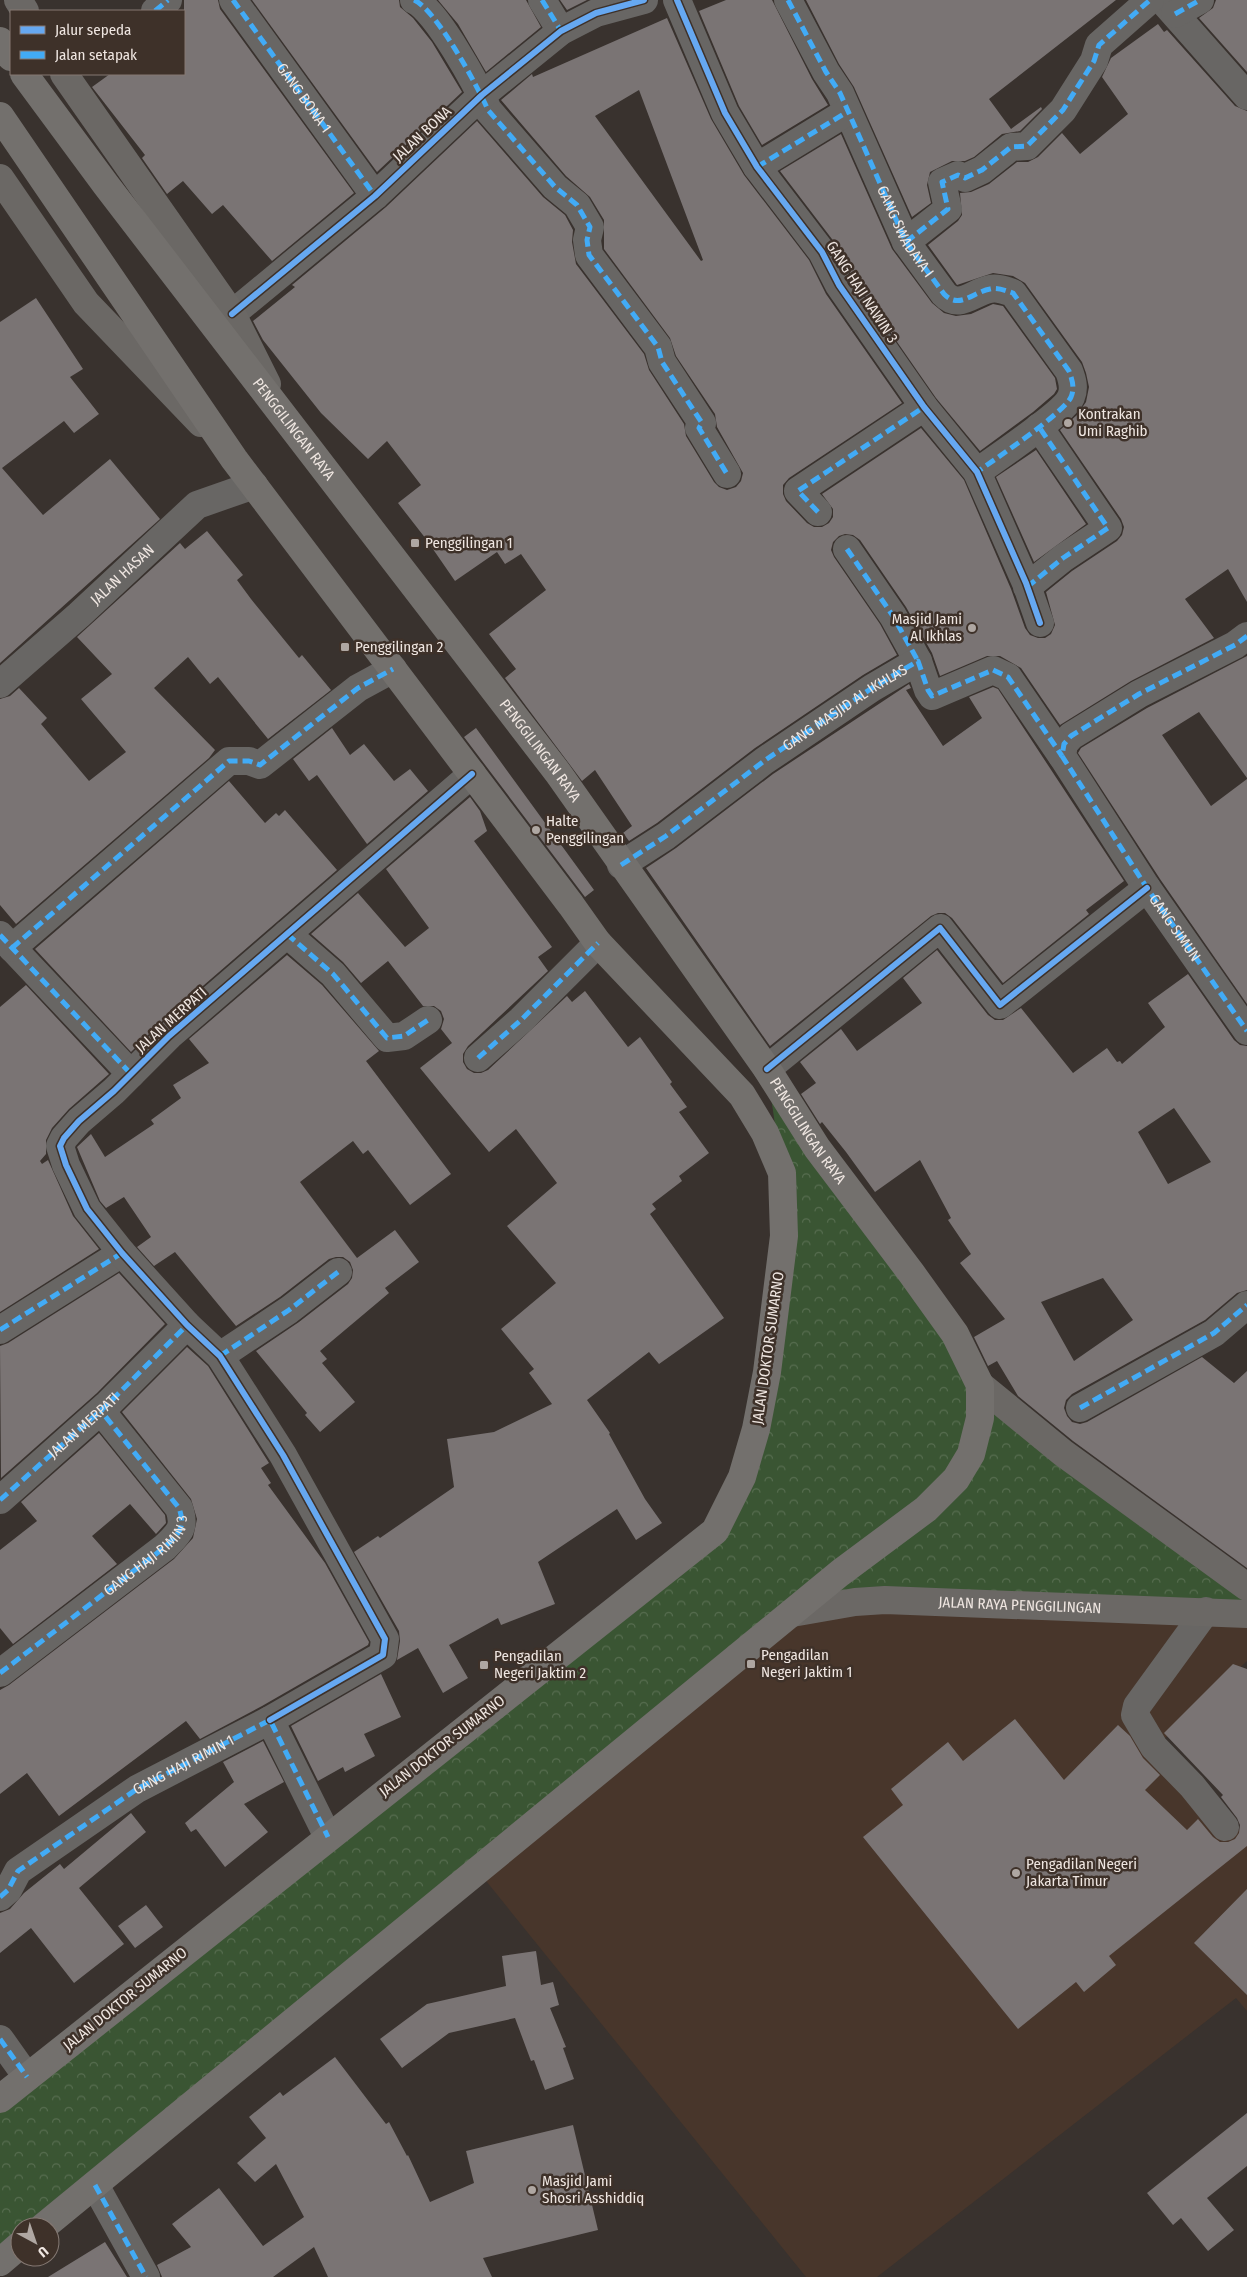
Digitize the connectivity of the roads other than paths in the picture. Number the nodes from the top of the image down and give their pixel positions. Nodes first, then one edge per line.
1 (168, 0) edge
2 (233, 0) edge
3 (414, 0) edge
4 (542, 0) edge
5 (644, 0) edge
6 (677, 0) edge
7 (788, 0) edge
8 (1150, 0) edge
9 (1200, 0) edge
10 (1169, 7) edge
11 (156, 10) edge
12 (561, 30) junction
13 (0, 41) edge
14 (10, 56) edge
15 (25, 75) edge
16 (65, 75) edge
17 (482, 95) junction
18 (1247, 96) edge
19 (847, 112) junction
20 (0, 116) edge
21 (757, 167) junction
22 (0, 178) edge
23 (375, 196) junction
24 (906, 242) junction
25 (232, 314) junction
26 (924, 407) junction
27 (283, 415) junction
28 (1039, 427) junction
29 (234, 459) junction
30 (976, 472) junction
31 (727, 474) dead end
32 (254, 485) junction
33 (818, 512) dead end
34 (847, 549) dead end
35 (1027, 587) junction
36 (1040, 623) dead end
37 (1247, 636) edge
38 (918, 662) junction
39 (393, 669) junction
40 (0, 684) edge
41 (1067, 764) junction
42 (472, 774) junction
43 (621, 865) junction
44 (1146, 888) junction
45 (287, 934) junction
46 (4, 942) edge
47 (598, 943) junction
48 (428, 1020) dead end
49 (1247, 1031) edge
50 (478, 1058) dead end
51 (767, 1069) junction
52 (131, 1074) junction
53 (122, 1254) junction
54 (338, 1272) dead end
55 (1247, 1305) edge
56 (186, 1325) junction
57 (0, 1330) edge
58 (220, 1356) junction
59 (980, 1385) junction
60 (1080, 1408) dead end
61 (101, 1411) junction
62 (0, 1500) edge
63 (1247, 1587) edge
64 (1206, 1611) junction
65 (792, 1613) junction
66 (1247, 1614) edge
67 (0, 1673) edge
68 (270, 1720) junction
69 (1224, 1826) dead end
70 (328, 1837) junction
71 (0, 1897) edge
72 (0, 2039) edge
73 (27, 2077) junction
74 (0, 2098) edge
75 (95, 2185) junction
76 (55, 2217) edge
77 (10, 2254) edge
78 (0, 2262) edge
79 (146, 2277) edge

1 - 11 street
2 - 23 street, GANG BONA 1
3 - 17 street
4 - 12 street
5 - 12 street, JALAN BONA
6 - 21 street, GANG HAJI NAWIN 3
7 - 19 street, GANG SWADAYA I
8 - 24 street
9 - 10 street
10 - 18 street
12 - 17 street, JALAN BONA
13 - 14 main road
15 - 27 main road, PENGGILINGAN RAYA
16 - 25 street
17 - 23 street, JALAN BONA
17 - 31 street
19 - 21 street
19 - 24 street, GANG SWADAYA I
20 - 29 main road
21 - 26 street, GANG HAJI NAWIN 3
22 - 29 street
23 - 25 street, JALAN BONA
24 - 28 street, GANG SWADAYA I
25 - 27 street
26 - 30 street, GANG HAJI NAWIN 3
26 - 33 street
27 - 43 main road, PENGGILINGAN RAYA
28 - 30 street
28 - 35 street
29 - 32 main road
30 - 35 street, GANG HAJI NAWIN 3
32 - 39 main road
32 - 40 street, JALAN HASAN
34 - 38 street
35 - 36 street, GANG HAJI NAWIN 3
37 - 41 street
38 - 41 street, GANG MASJID AL IKHLAS
38 - 43 street, GANG MASJID AL IKHLAS
39 - 42 main road
39 - 46 street
41 - 44 street, GANG SIMUN
42 - 45 street, JALAN MERPATI
42 - 47 main road
43 - 51 main road, PENGGILINGAN RAYA
44 - 49 street, GANG SIMUN
44 - 51 street
45 - 48 street
45 - 52 street, JALAN MERPATI
46 - 52 street
47 - 50 street
47 - 70 main road, JALAN DOKTOR SUMARNO
51 - 59 main road, PENGGILINGAN RAYA
52 - 53 street, JALAN MERPATI
53 - 56 street, JALAN MERPATI
53 - 57 street
54 - 58 street
55 - 60 street
56 - 58 street
56 - 61 street, JALAN MERPATI
58 - 68 street, GANG HAJI RIMIN 1
59 - 63 street
59 - 65 main road
61 - 62 street, JALAN MERPATI
61 - 67 street, GANG HAJI RIMIN 3
64 - 65 street, JALAN RAYA PENGGILINGAN
64 - 66 street, JALAN RAYA PENGGILINGAN
64 - 69 street
65 - 75 main road
68 - 70 street
68 - 71 street, GANG HAJI RIMIN 1
70 - 73 main road, JALAN DOKTOR SUMARNO
72 - 73 street
73 - 74 main road, JALAN DOKTOR SUMARNO
75 - 76 main road
75 - 79 street
77 - 78 main road

